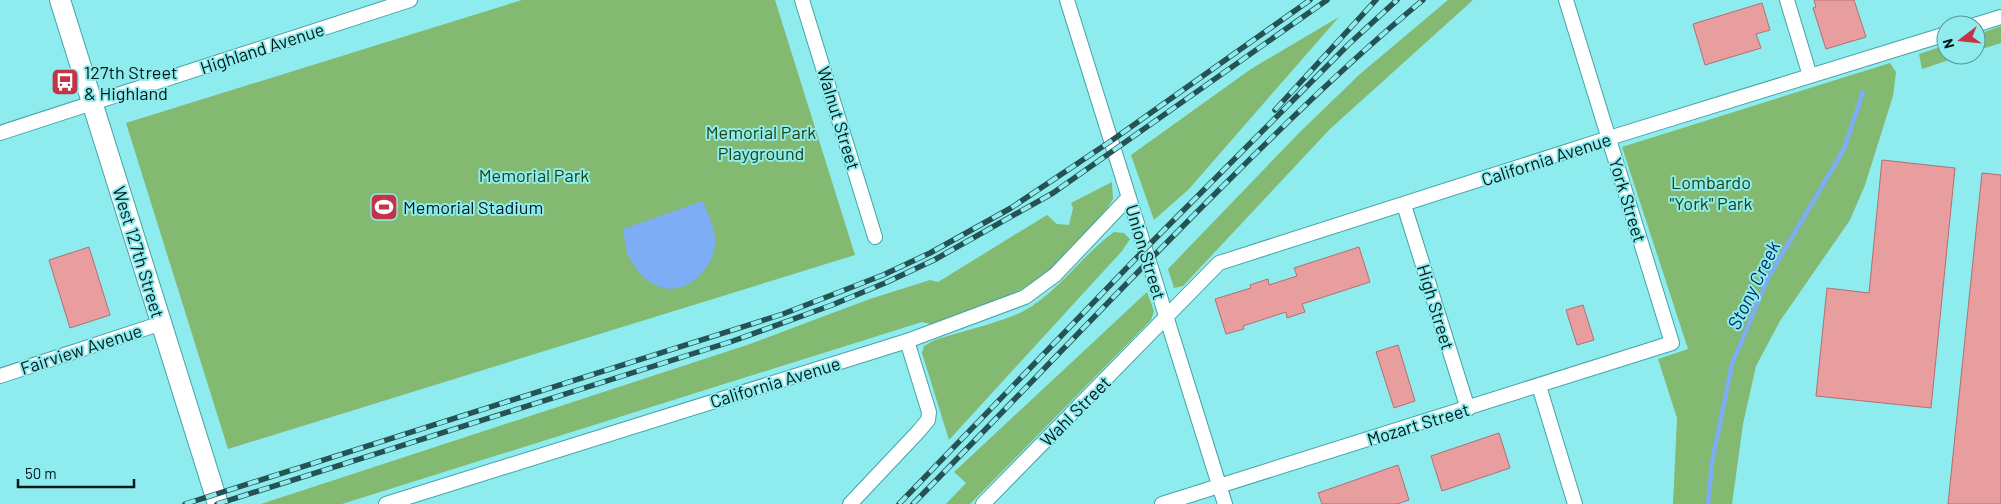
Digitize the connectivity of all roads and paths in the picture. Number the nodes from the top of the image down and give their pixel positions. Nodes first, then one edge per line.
1 (60, 0) edge
2 (410, 0) edge
3 (802, 0) edge
4 (1067, 0) edge
5 (1566, 0) edge
6 (1787, 0) edge
7 (2001, 17) edge
8 (1986, 22) edge
9 (1936, 37) edge
10 (1810, 76) junction
11 (93, 103) junction
12 (0, 132) edge
13 (1609, 138) junction
14 (1129, 197) junction
15 (1404, 205) junction
16 (875, 237) dead end
17 (1167, 318) junction
18 (162, 323) junction
19 (907, 341) junction
20 (1672, 343) joint
21 (0, 376) edge
22 (1539, 386) junction
23 (1468, 409) junction
24 (1220, 486) junction
25 (218, 504) edge
26 (386, 504) edge
27 (850, 504) edge
28 (983, 504) edge
29 (1162, 504) edge
30 (1225, 504) edge
31 (1574, 504) edge

1 - 11 main road, West 127th Street
2 - 11 street, Highland Avenue
3 - 16 street, Walnut Street
4 - 14 street, Union Street
5 - 13 street, York Street
6 - 10 street
7 - 8 street
9 - 10 street, California Avenue
10 - 13 street, California Avenue
11 - 12 street, Highland Avenue
11 - 18 main road, West 127th Street
13 - 15 street, California Avenue
13 - 20 street, York Street
14 - 17 street, Union Street
14 - 19 street, California Avenue
15 - 17 street, California Avenue
15 - 23 street, High Street
17 - 24 street, Union Street
17 - 28 street, Wahl Street
18 - 21 street, Fairview Avenue
18 - 25 main road, West 127th Street
19 - 26 street, California Avenue
19 - 27 street
20 - 22 street, Mozart Street
22 - 23 street, Mozart Street
22 - 31 street
23 - 24 street, Mozart Street
24 - 29 street, Mozart Street
24 - 30 street, Union Street

